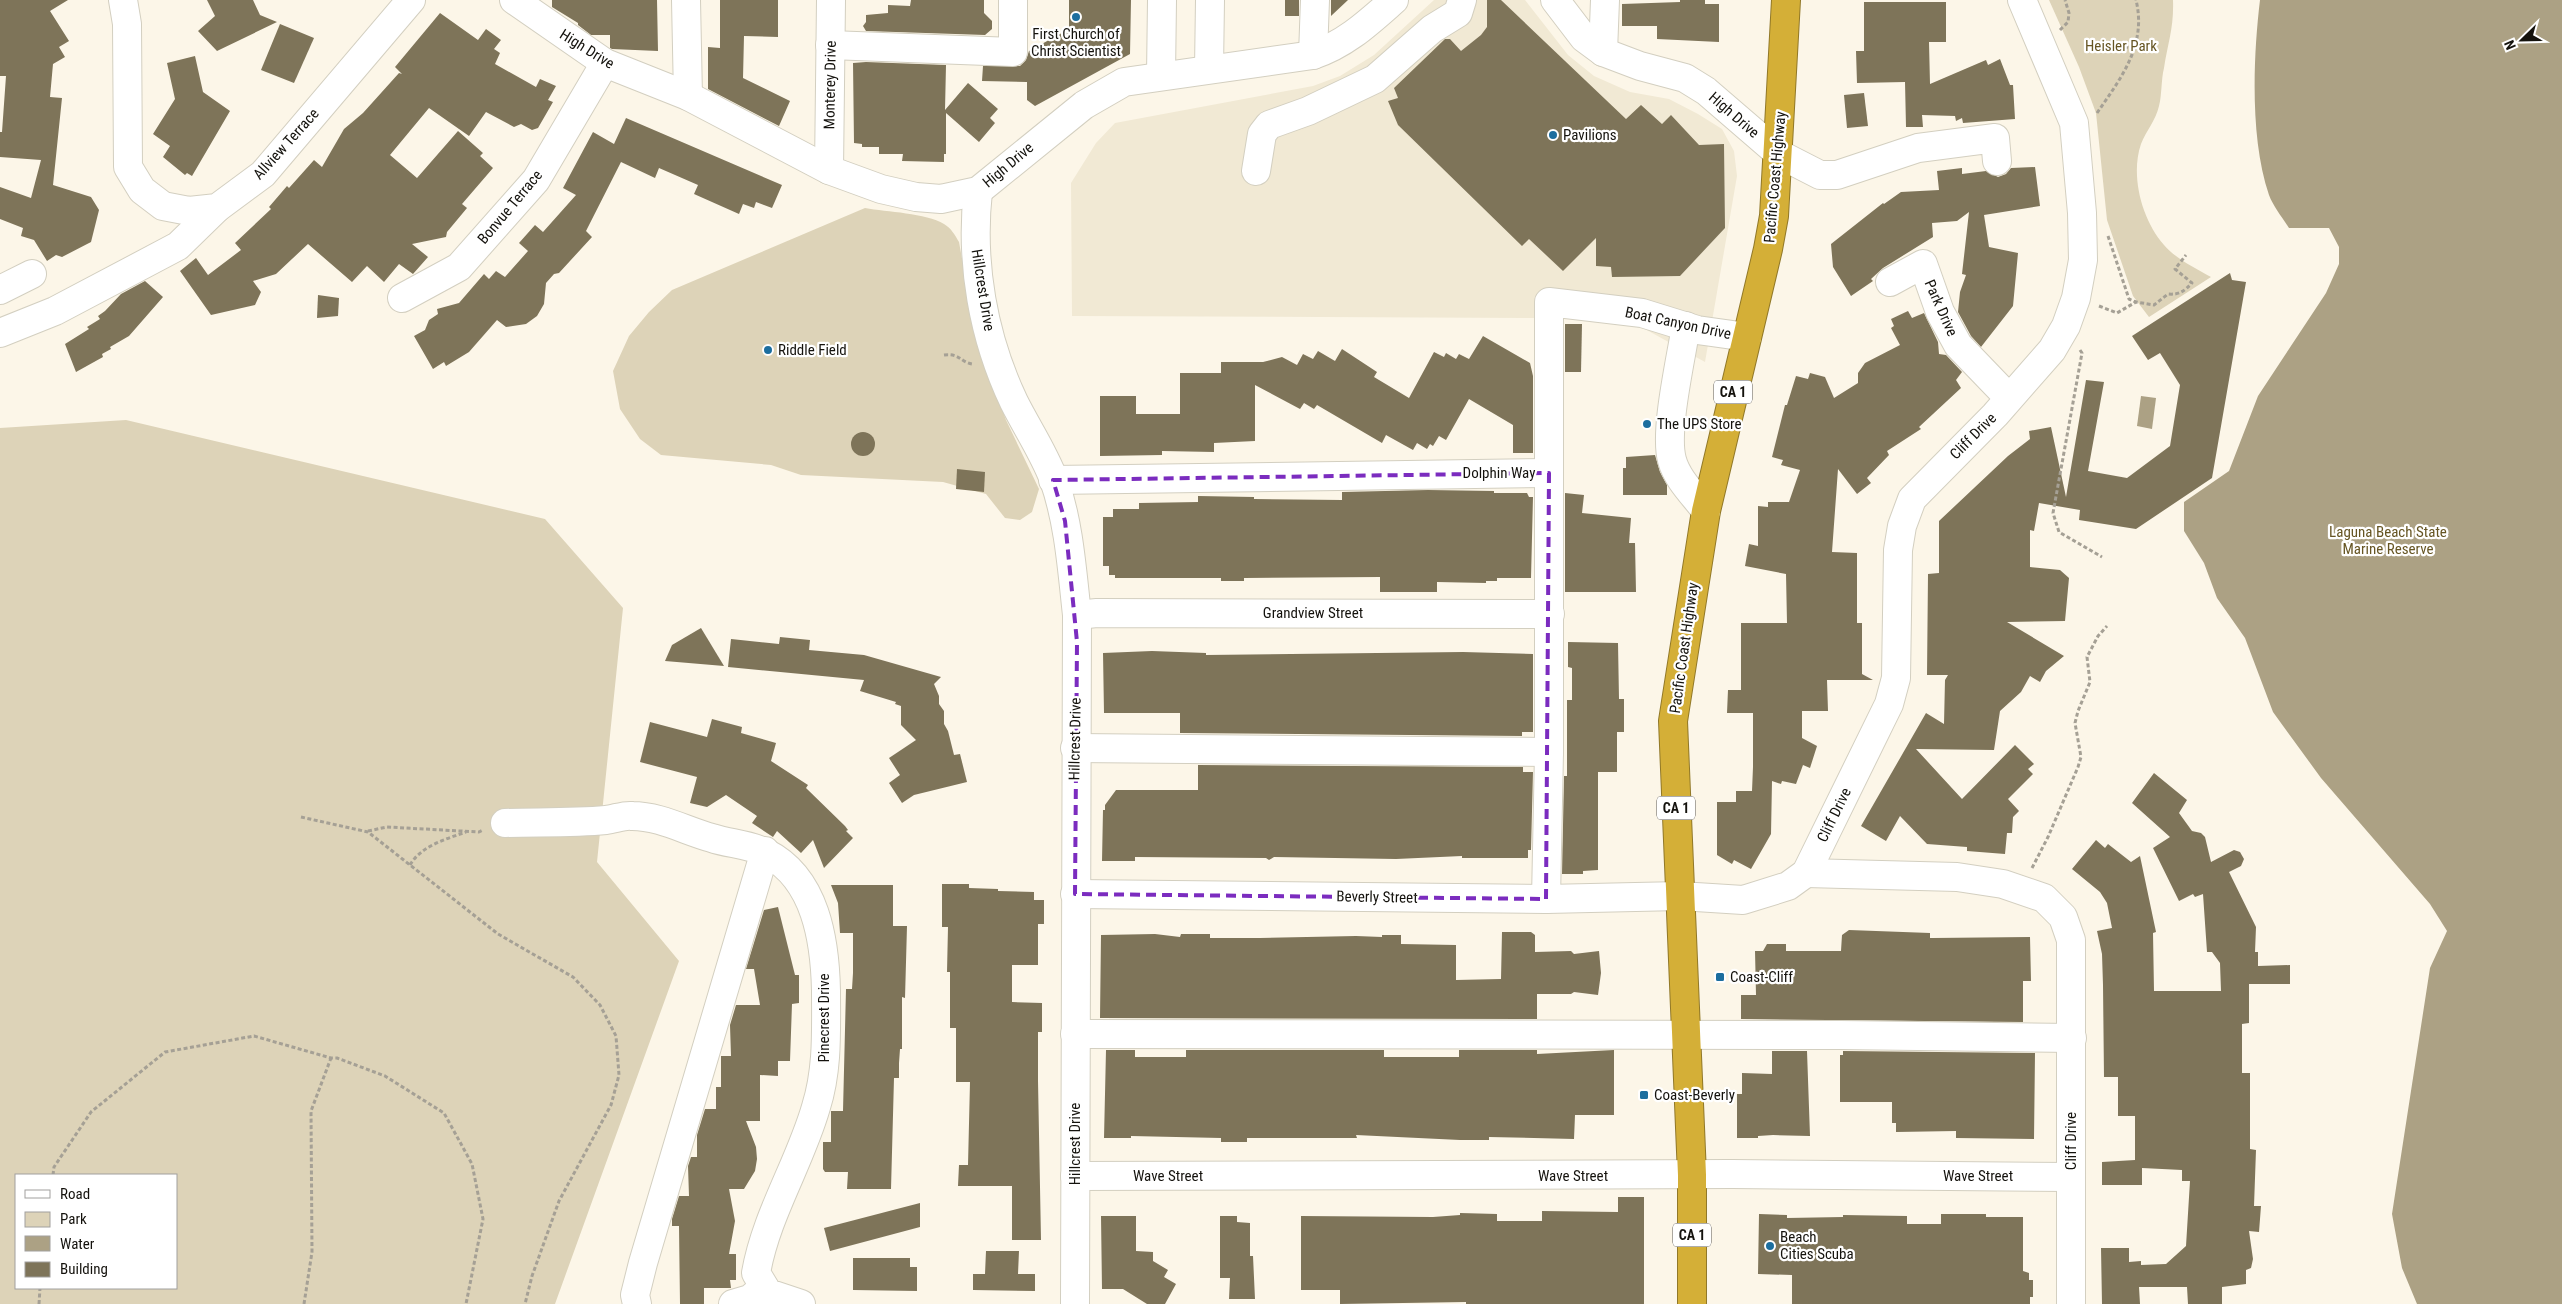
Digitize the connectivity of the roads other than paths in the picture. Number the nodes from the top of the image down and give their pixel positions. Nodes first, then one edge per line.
1 (123, 0) edge
2 (411, 0) edge
3 (514, 0) edge
4 (686, 0) edge
5 (831, 0) edge
6 (1013, 0) edge
7 (1162, 0) edge
8 (1210, 0) edge
9 (1315, 0) edge
10 (1394, 0) edge
11 (1462, 0) edge
12 (1555, 0) edge
13 (1604, 0) edge
14 (1786, 0) edge
15 (2022, 0) edge
16 (830, 46) junction
17 (1604, 52) junction
18 (1314, 55) junction
19 (605, 63) junction
20 (1209, 69) junction
21 (1161, 76) junction
22 (688, 96) junction
23 (1779, 154) junction
24 (1997, 161) dead end
25 (829, 170) junction
26 (1256, 171) dead end
27 (978, 191) junction
28 (217, 208) junction
29 (32, 274) dead end
30 (1890, 282) dead end
31 (0, 290) edge
32 (402, 298) dead end
33 (1686, 326) junction
34 (0, 333) edge
35 (1747, 336) junction
36 (2009, 398) junction
37 (1550, 473) junction
38 (1053, 480) junction
39 (1706, 511) junction
40 (1550, 614) junction
41 (1077, 615) junction
42 (1075, 748) junction
43 (1549, 752) junction
44 (504, 823) road end
45 (765, 852) junction
46 (1806, 873) junction
47 (1075, 894) junction
48 (1680, 896) junction
49 (1546, 899) junction
50 (1075, 1034) junction
51 (1684, 1035) junction
52 (2072, 1038) junction
53 (1692, 1175) junction
54 (1075, 1176) junction
55 (2071, 1177) junction
56 (764, 1287) junction
57 (637, 1304) edge
58 (733, 1304) edge
59 (801, 1304) edge
60 (1075, 1304) edge
61 (1692, 1304) edge
62 (2071, 1304) edge

1 - 28 street
2 - 28 street, Allview Terrace
3 - 19 street, High Drive
4 - 22 street
5 - 16 street, Monterey Drive
6 - 16 street
7 - 21 street
8 - 20 street
9 - 18 street
10 - 18 street, High Drive
11 - 26 street
12 - 17 street, High Drive
13 - 17 street
14 - 23 highway, Pacific Coast Highway / CA 1
15 - 36 street, Cliff Drive
16 - 25 street, Monterey Drive
17 - 23 street, High Drive
18 - 20 street, High Drive
19 - 22 street, High Drive
19 - 32 street, Bonvue Terrace
20 - 21 street, High Drive
21 - 27 street, High Drive
22 - 25 street, High Drive
23 - 24 street, High Drive
23 - 35 highway, Pacific Coast Highway / CA 1
25 - 27 street, High Drive
27 - 38 street, Hillcrest Drive
28 - 34 street, Allview Terrace
29 - 31 street
30 - 36 street, Park Drive
33 - 35 street, Boat Canyon Drive
33 - 37 street, Boat Canyon Drive
33 - 39 street
35 - 39 highway, Pacific Coast Highway / CA 1
36 - 46 street, Cliff Drive
37 - 38 street, Dolphin Way
37 - 40 street, Dolphin Way
38 - 41 street, Hillcrest Drive
39 - 48 highway, Pacific Coast Highway / CA 1
40 - 41 street, Grandview Street
40 - 43 street, Dolphin Way
41 - 42 street, Hillcrest Drive
42 - 43 street
42 - 47 street, Hillcrest Drive
43 - 49 street, Dolphin Way
44 - 45 street, Pinecrest Drive
45 - 56 street, Pinecrest Drive
45 - 57 street
46 - 48 street
46 - 52 street, Cliff Drive
47 - 49 street, Beverly Street
47 - 50 street, Hillcrest Drive
48 - 49 street, Beverly Street
48 - 51 highway, Pacific Coast Highway / CA 1
50 - 51 street
50 - 54 street, Hillcrest Drive
51 - 52 street
51 - 53 highway, Pacific Coast Highway / CA 1
52 - 55 street, Cliff Drive
53 - 54 street, Wave Street
53 - 55 street, Wave Street
53 - 61 highway, Pacific Coast Highway / CA 1
54 - 60 street, Hillcrest Drive
55 - 62 street, Cliff Drive
56 - 58 street
56 - 59 street

